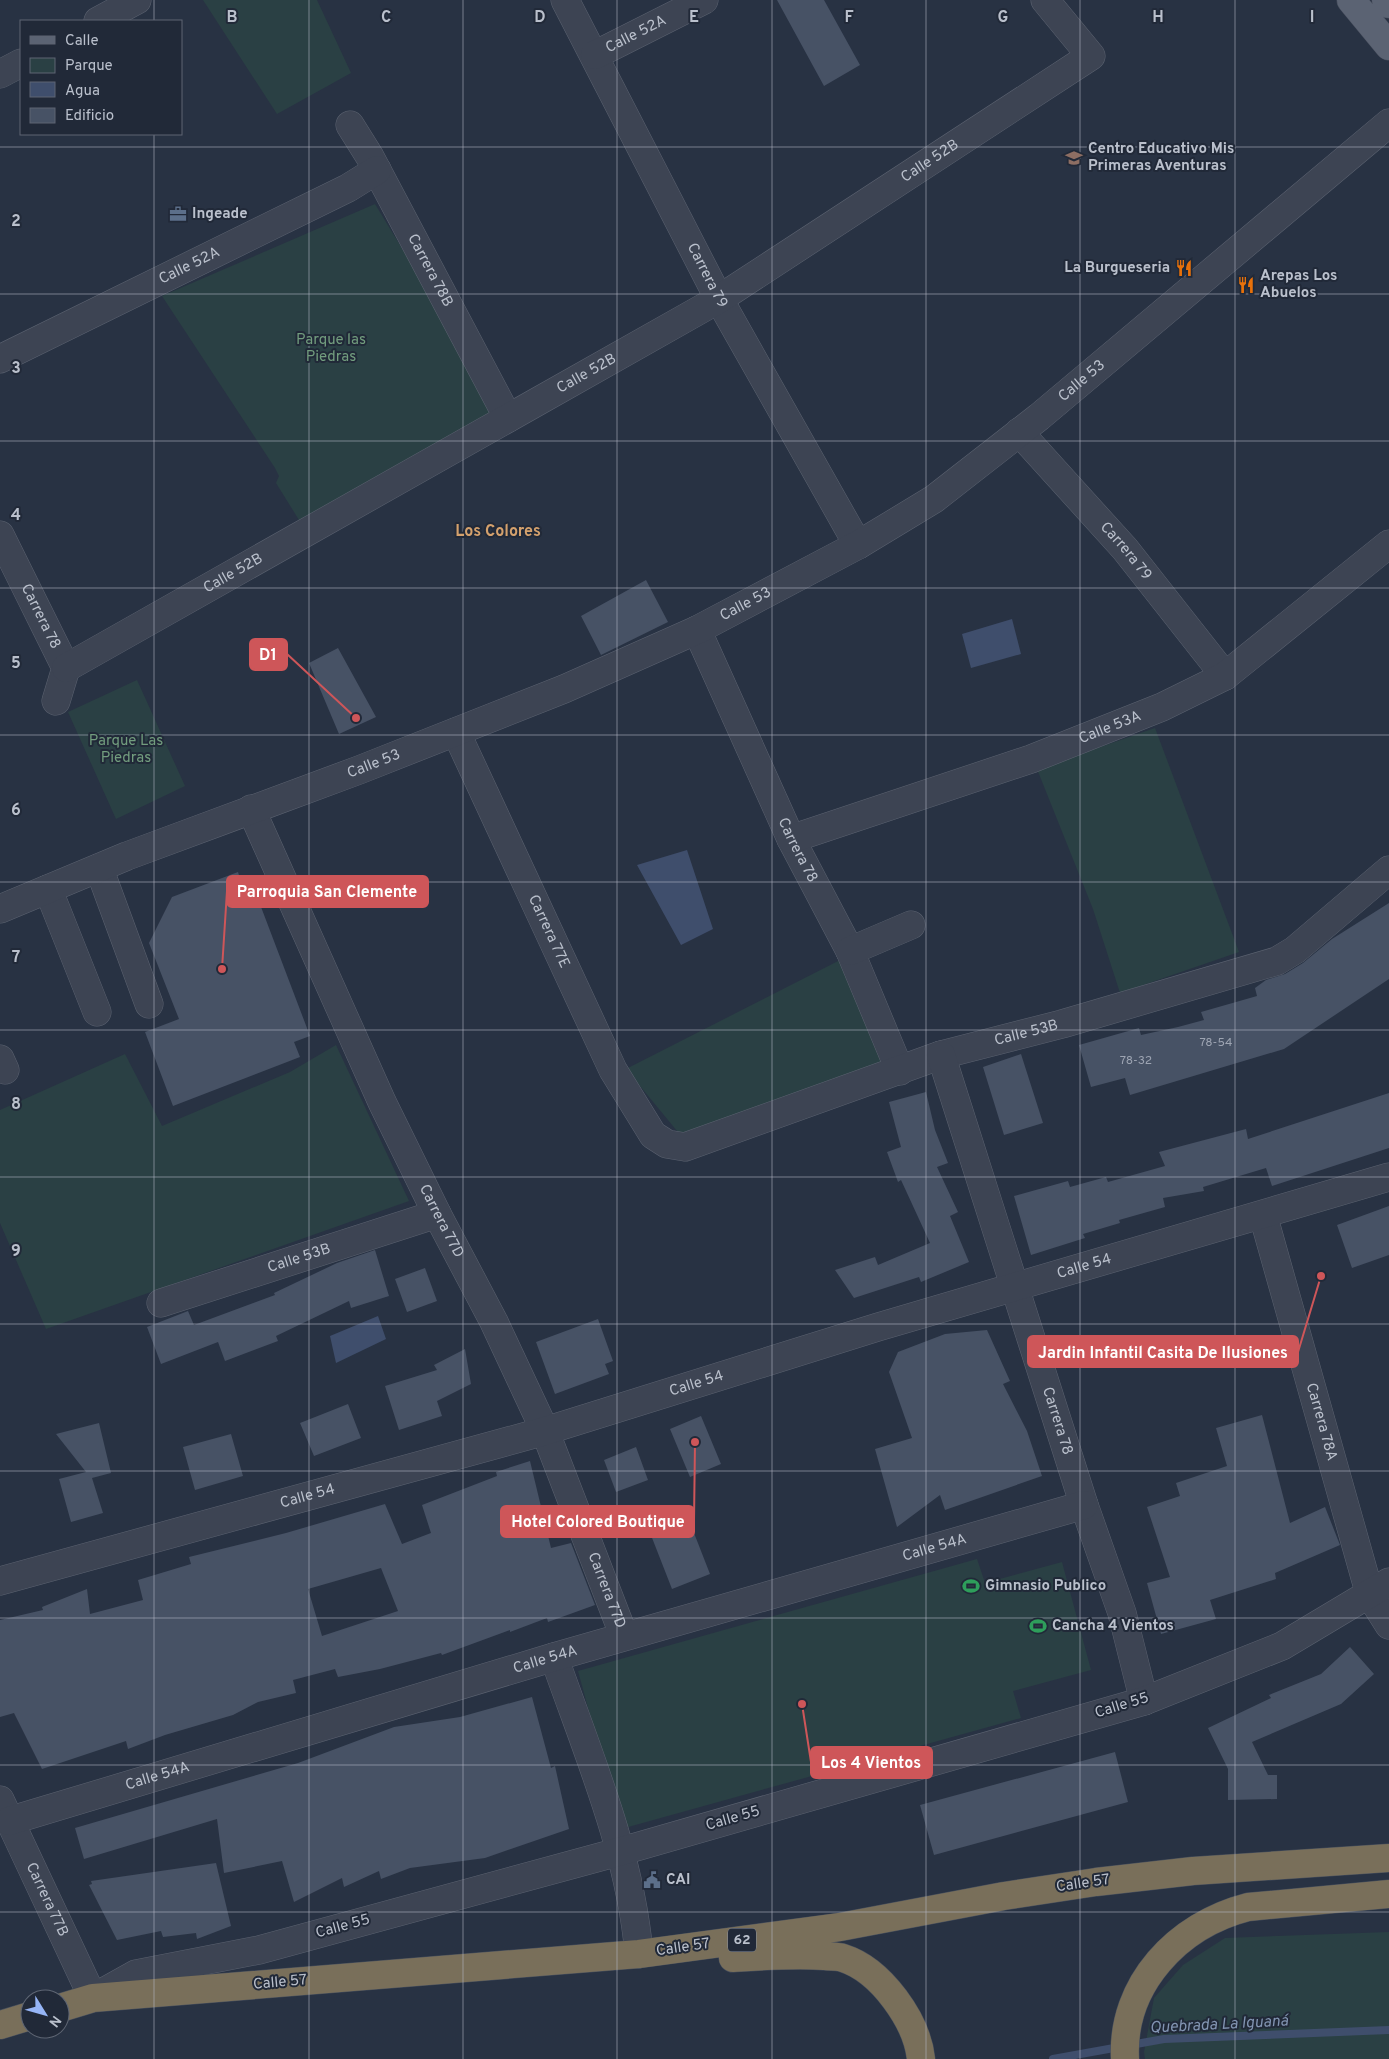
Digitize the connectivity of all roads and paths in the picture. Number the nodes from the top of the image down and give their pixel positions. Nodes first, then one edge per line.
1 (137, 0) edge
2 (565, 0) edge
3 (704, 0) edge
4 (1045, 0) edge
5 (1351, 0) edge
6 (1386, 0) edge
7 (1389, 4) edge
8 (100, 20) edge
9 (1389, 46) edge
10 (595, 55) junction
11 (20, 64) edge
12 (0, 74) edge
13 (1389, 123) edge
14 (350, 125) dead end
15 (377, 170) junction
16 (719, 299) junction
17 (0, 359) edge
18 (508, 418) junction
19 (1019, 432) junction
20 (0, 535) edge
21 (1389, 544) edge
22 (858, 546) junction
23 (697, 630) junction
24 (66, 668) junction
25 (1225, 676) junction
26 (56, 701) dead end
27 (456, 732) junction
28 (251, 809) junction
29 (791, 838) junction
30 (99, 868) junction
31 (1389, 870) edge
32 (48, 889) junction
33 (0, 908) edge
34 (911, 925) dead end
35 (850, 951) junction
36 (149, 1004) dead end
37 (96, 1012) dead end
38 (941, 1055) junction
39 (900, 1071) junction
40 (647, 1127) joint
41 (1389, 1177) edge
42 (436, 1214) junction
43 (1262, 1215) junction
44 (1014, 1287) junction
45 (161, 1303) dead end
46 (545, 1431) junction
47 (1084, 1505) junction
48 (0, 1581) edge
49 (1380, 1588) edge
50 (1389, 1625) edge
51 (624, 1636) junction
52 (554, 1657) junction
53 (1144, 1701) junction
54 (4, 1811) edge
55 (622, 1851) junction
56 (1389, 1858) edge
57 (1387, 1895) edge
58 (639, 1954) junction
59 (93, 1998) junction
60 (70, 2005) edge
61 (20, 2019) edge
62 (0, 2025) edge
63 (922, 2059) edge
64 (1125, 2059) edge

1 - 8 street
2 - 10 street, Carrera 79
3 - 10 street, Calle 52A
4 - 16 street, Calle 52B
5 - 9 main road
6 - 7 main road
10 - 16 street, Carrera 79
11 - 12 street
13 - 19 street, Calle 53
14 - 15 street, Carrera 78B
15 - 17 street, Calle 52A
15 - 18 street, Carrera 78B
16 - 18 street, Calle 52B
16 - 22 street, Carrera 79
18 - 24 street, Calle 52B
19 - 22 street, Calle 53
19 - 25 street, Carrera 79
20 - 24 street, Carrera 78
21 - 25 street, Calle 53A
22 - 23 street, Calle 53
23 - 27 street, Calle 53
23 - 29 street, Carrera 78
24 - 26 street, Carrera 78
25 - 29 street, Calle 53A
27 - 28 street, Calle 53
27 - 40 street, Carrera 77E
28 - 30 street, Calle 53
28 - 42 street, Carrera 77D
29 - 35 street, Carrera 78
30 - 32 street, Calle 53
30 - 36 street
31 - 38 street, Calle 53B
32 - 33 street, Calle 53
32 - 37 street
34 - 35 street
35 - 39 street, Carrera 78
38 - 39 street, Calle 53B
38 - 44 street, Carrera 78
39 - 40 street, Calle 53B
41 - 43 street, Calle 54
42 - 45 street, Calle 53B
42 - 46 street, Carrera 77D
43 - 44 street, Calle 54
43 - 49 street, Carrera 78A
44 - 46 street, Calle 54
44 - 47 street, Carrera 78
46 - 48 street, Calle 54
46 - 51 street, Carrera 77D
47 - 51 street, Calle 54A
47 - 53 street, Carrera 78
49 - 50 street, Carrera 78A
49 - 53 street, Calle 55
51 - 52 street, Calle 54A
52 - 54 street, Calle 54A
52 - 55 street
53 - 55 street, Calle 55
54 - 59 street, Carrera 77B
55 - 58 street
55 - 59 street, Calle 55
56 - 58 highway, Calle 57 / 62
57 - 64 highway
58 - 59 highway, Calle 57 / 62
58 - 63 highway
59 - 60 highway, Calle 55 / 62
61 - 62 highway

